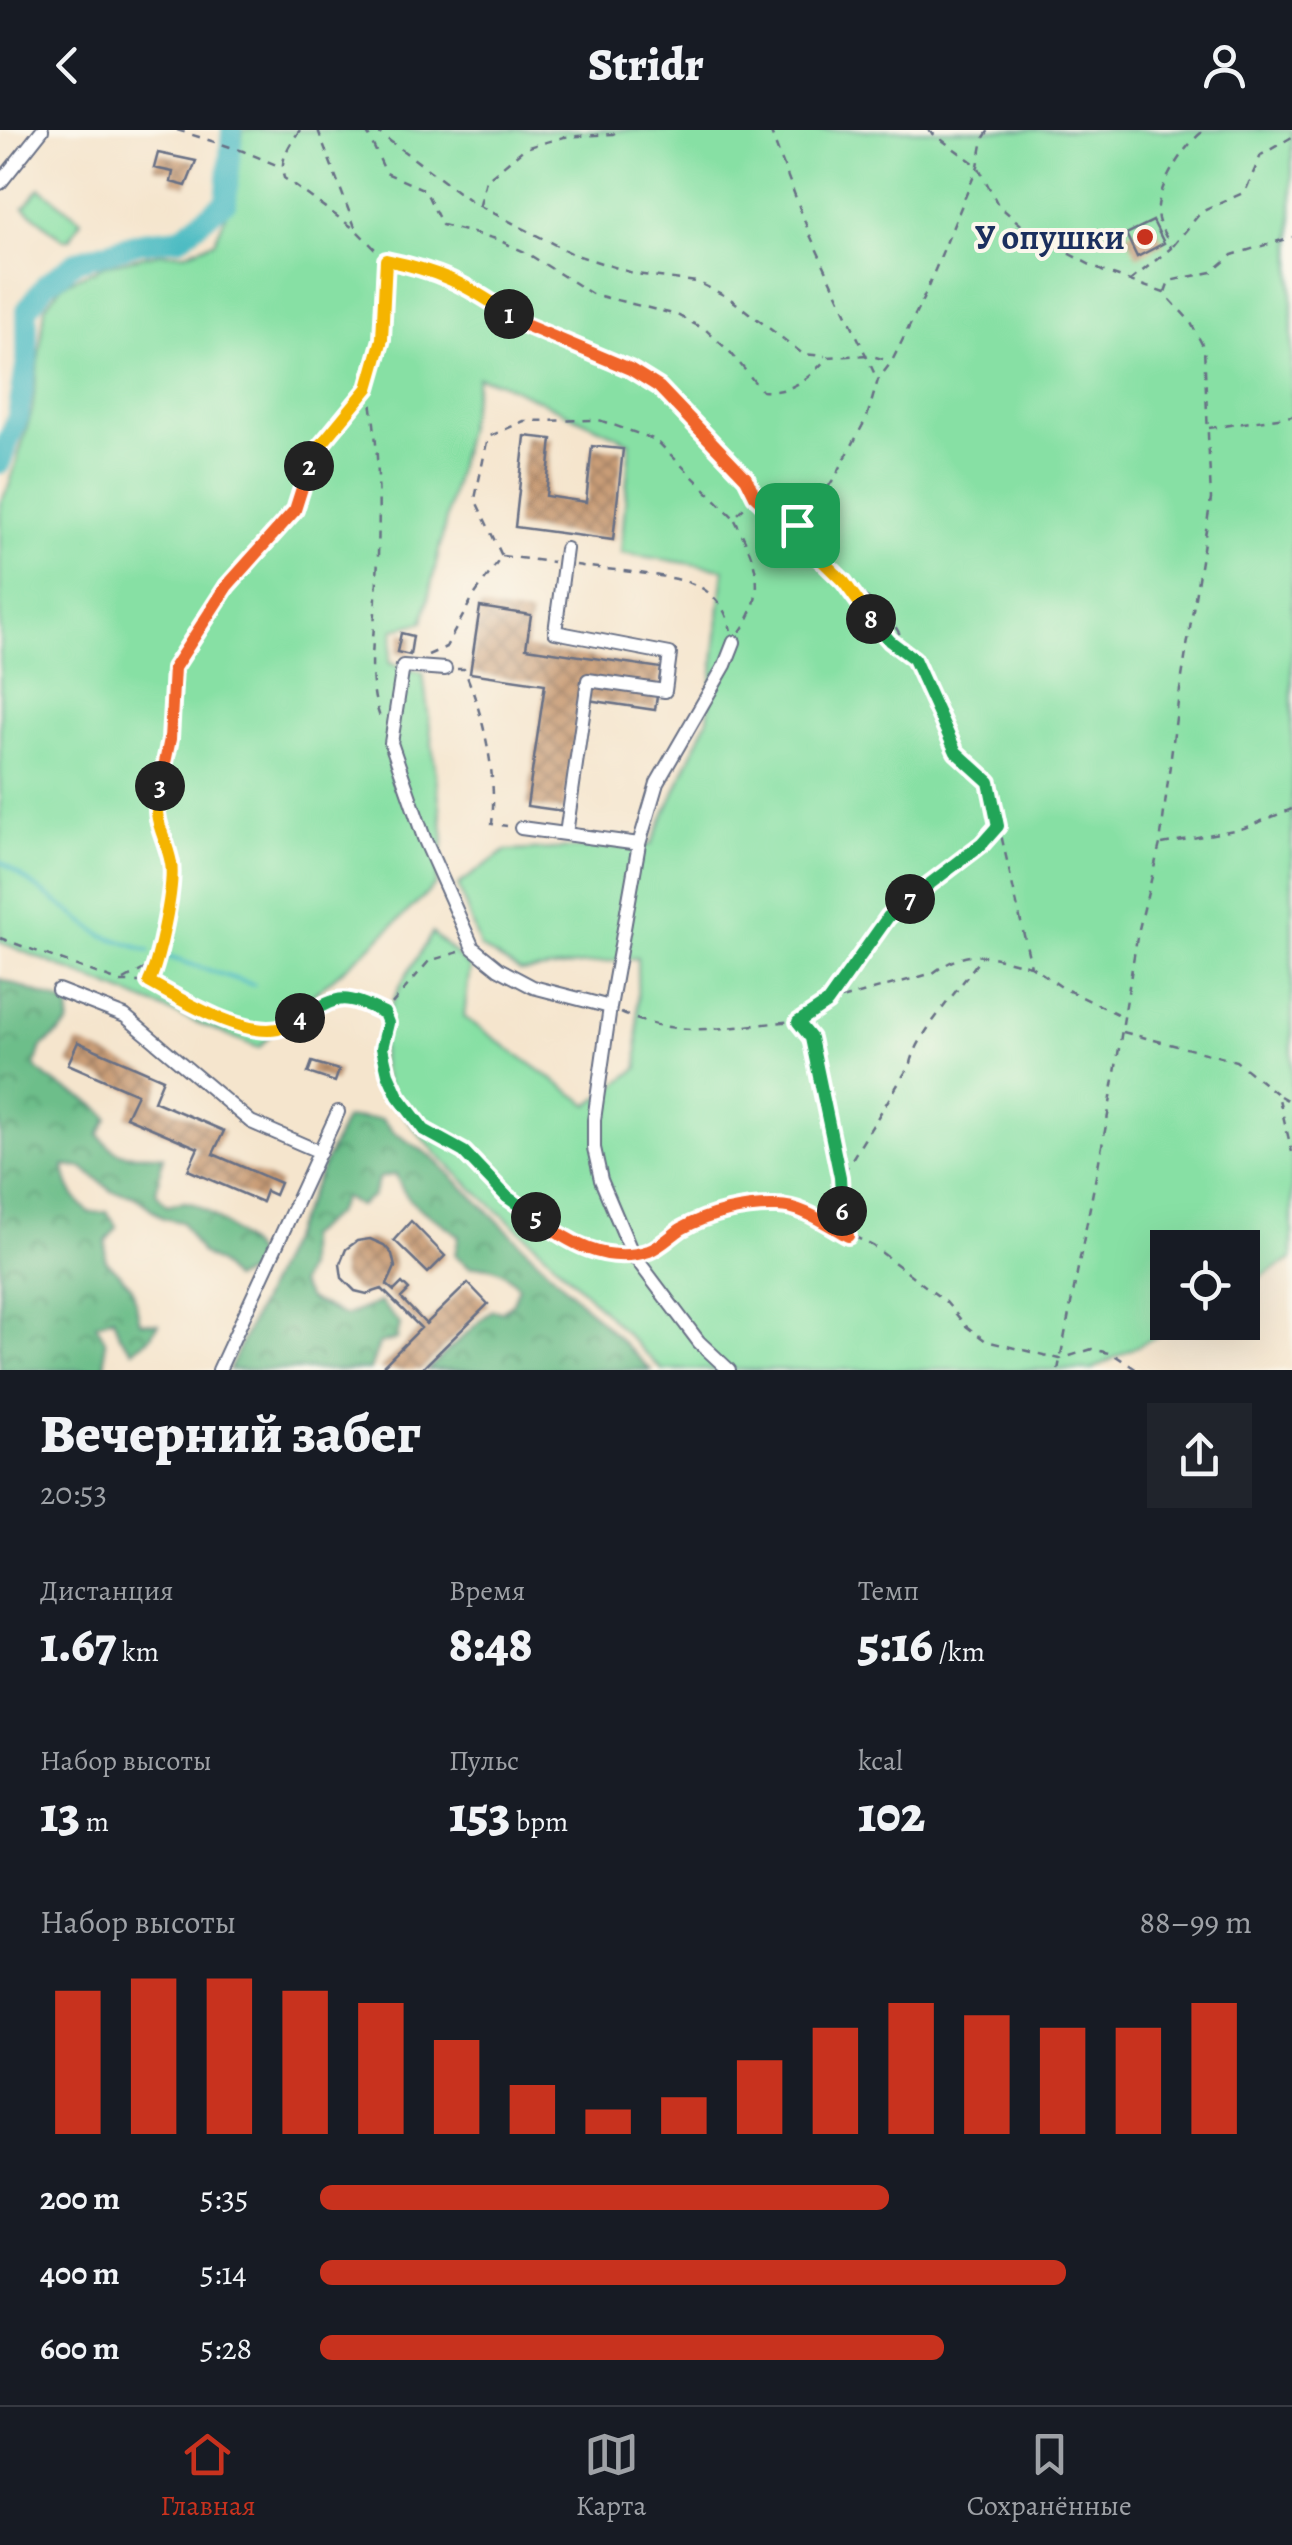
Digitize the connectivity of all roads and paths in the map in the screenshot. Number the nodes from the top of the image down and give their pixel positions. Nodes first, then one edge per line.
1 (42, 130) edge
2 (177, 130) edge
3 (300, 130) edge
4 (318, 130) edge
5 (366, 130) edge
6 (375, 130) edge
7 (621, 130) edge
8 (770, 130) edge
9 (928, 130) edge
10 (989, 130) edge
11 (1205, 130) edge
12 (1292, 137) edge
13 (978, 166) junction
14 (281, 168) junction
15 (0, 182) edge
16 (479, 206) junction
17 (356, 230) junction
18 (1292, 236) edge
19 (1171, 248) junction
20 (386, 260) junction
21 (1130, 281) junction
22 (1164, 294) junction
23 (868, 355) junction
24 (828, 356) junction
25 (892, 361) junction
26 (878, 380) junction
27 (368, 388) junction
28 (1292, 416) edge
29 (1209, 428) junction
30 (755, 496) junction
31 (734, 518) junction
32 (797, 525) junction
33 (502, 556) junction
34 (565, 556) junction
35 (844, 582) junction
36 (734, 642) junction
37 (914, 659) junction
38 (403, 666) junction
39 (445, 669) dead end
40 (464, 670) dead end
41 (391, 743) junction
42 (1292, 809) edge
43 (998, 826) junction
44 (521, 828) joint
45 (566, 834) junction
46 (639, 844) junction
47 (1160, 844) junction
48 (0, 938) edge
49 (473, 948) junction
50 (982, 956) junction
51 (158, 962) junction
52 (1031, 966) junction
53 (121, 982) junction
54 (149, 982) junction
55 (58, 990) dead end
56 (827, 1003) junction
57 (610, 1007) junction
58 (384, 1013) junction
59 (1124, 1018) junction
60 (798, 1022) junction
61 (1122, 1032) junction
62 (1278, 1096) junction
63 (1292, 1103) edge
64 (338, 1112) dead end
65 (320, 1152) junction
66 (1292, 1152) edge
67 (840, 1177) junction
68 (848, 1236) junction
69 (632, 1253) junction
70 (1060, 1359) junction
71 (219, 1370) edge
72 (729, 1370) edge
73 (1058, 1370) edge
74 (1137, 1370) edge

1 - 15 street
2 - 14 path
3 - 14 path
4 - 17 path
5 - 24 path
6 - 16 path
7 - 16 path
8 - 23 path
9 - 13 path
10 - 13 path
11 - 19 path
12 - 19 path
13 - 21 path
13 - 25 path
14 - 17 path
16 - 24 path
17 - 20 path
18 - 22 path
19 - 21 path
20 - 27 path
20 - 30 path
21 - 22 path
22 - 29 path
23 - 24 path
23 - 25 path
23 - 26 path
25 - 26 path
26 - 32 path
27 - 41 path
27 - 51 path
28 - 29 path
29 - 47 path
30 - 31 path
30 - 32 path
31 - 33 path
31 - 36 path
32 - 35 path
33 - 34 path
33 - 38 path
34 - 36 path
34 - 45 street
35 - 37 path
35 - 37 path
36 - 46 street
37 - 43 path
38 - 39 street
38 - 41 street
40 - 44 path
41 - 49 street
42 - 47 path
43 - 52 path
43 - 56 path
44 - 45 street
45 - 46 street
46 - 57 street
47 - 59 path
48 - 53 path
49 - 57 street
49 - 58 path
50 - 52 path
50 - 56 path
50 - 67 path
51 - 53 path
51 - 54 path
52 - 59 path
53 - 54 path
54 - 58 path
55 - 65 street
56 - 60 path
57 - 60 path
57 - 69 street
58 - 69 path
59 - 61 path
60 - 67 path
61 - 62 path
61 - 70 path
62 - 63 path
62 - 66 path
64 - 65 street
65 - 71 street
67 - 68 path
68 - 69 path
68 - 70 path
69 - 72 street
70 - 73 path
70 - 74 path

